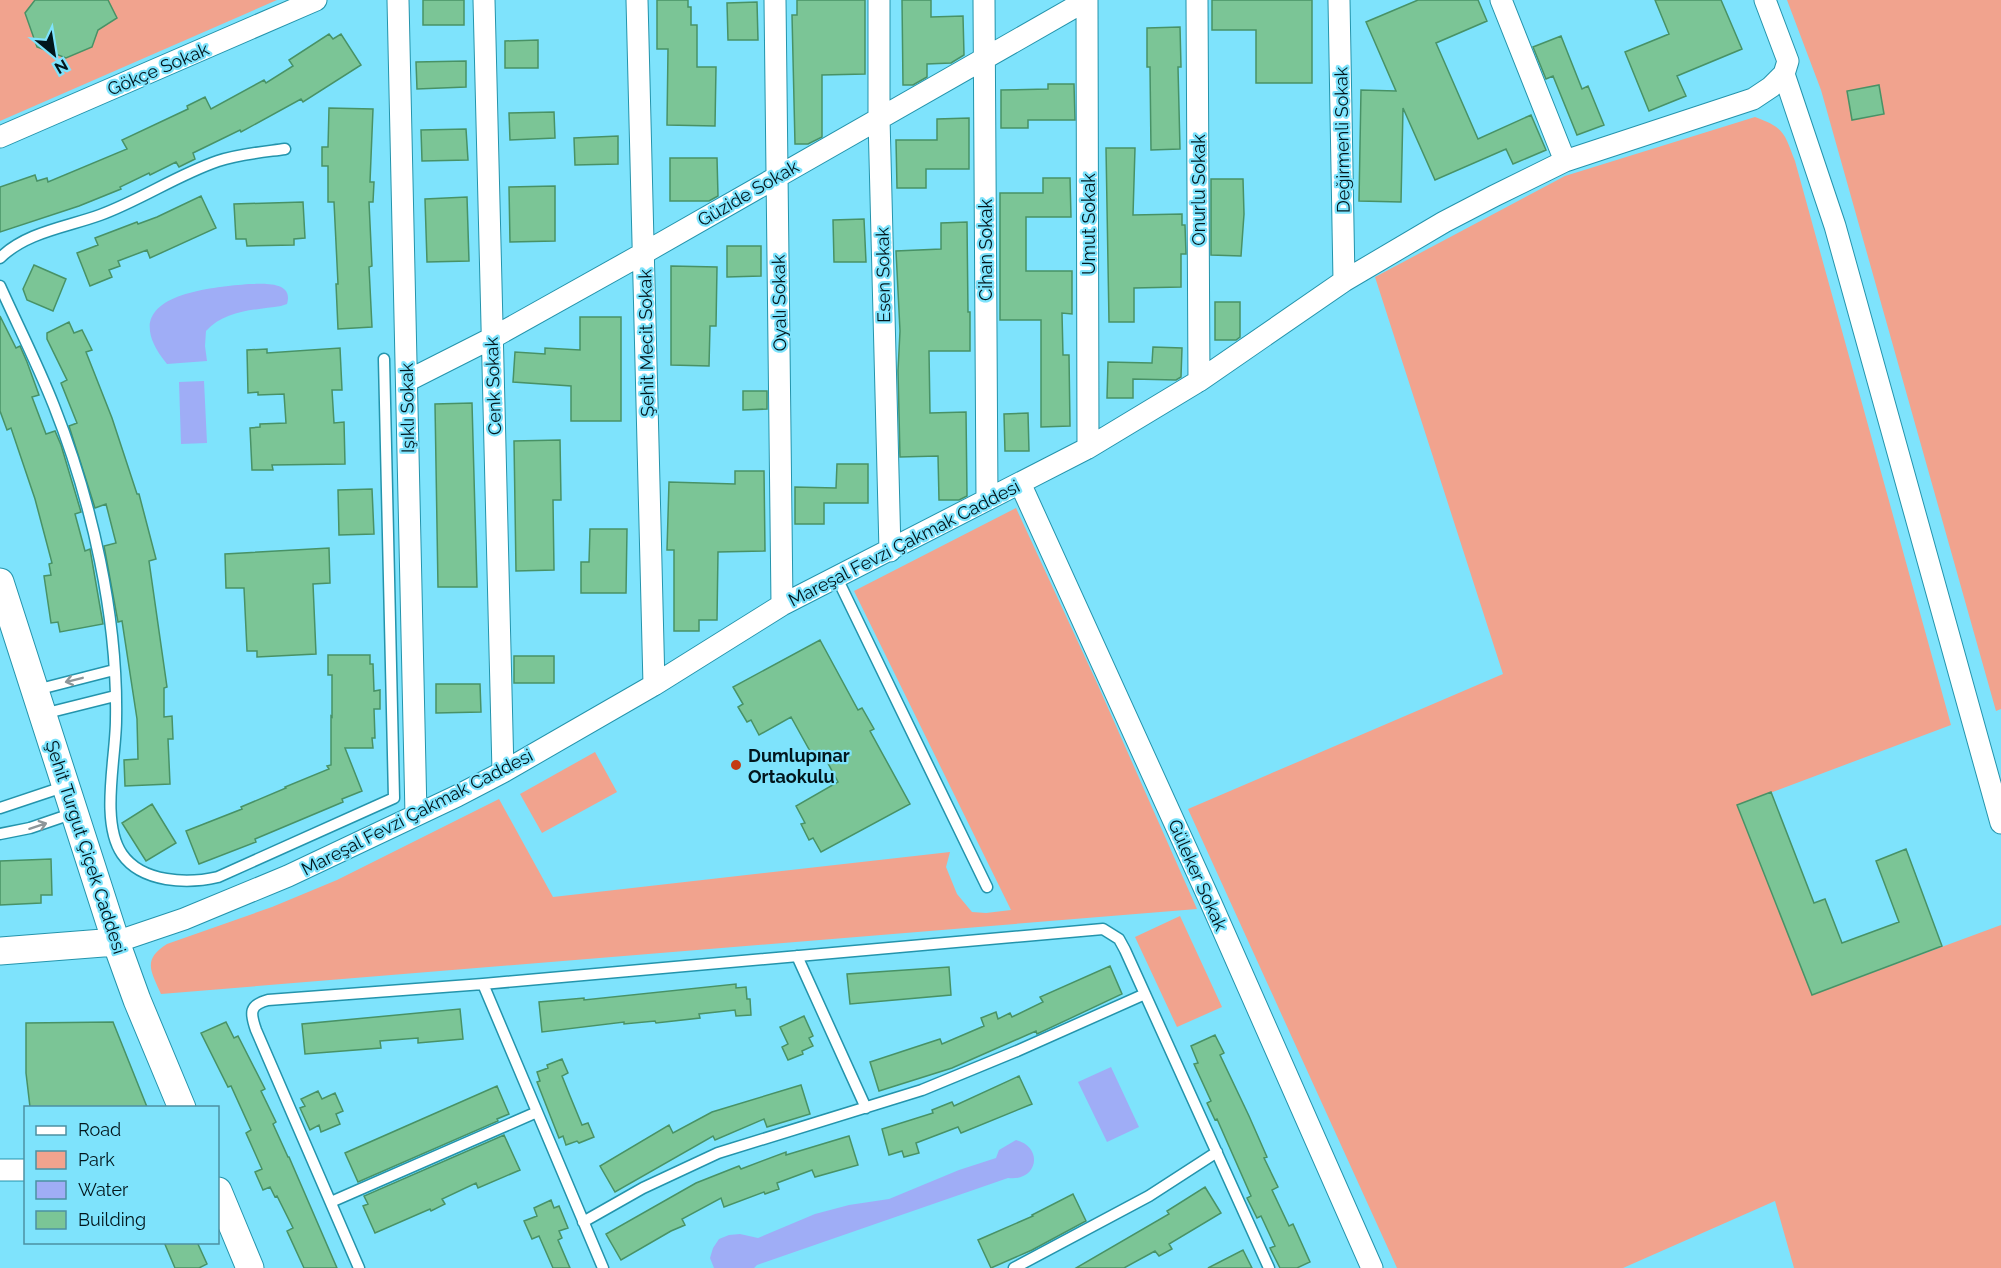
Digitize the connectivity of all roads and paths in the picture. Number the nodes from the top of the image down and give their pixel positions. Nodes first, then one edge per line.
1 (316, 0) edge
2 (398, 0) edge
3 (484, 0) edge
4 (637, 0) edge
5 (776, 0) edge
6 (879, 0) edge
7 (984, 0) edge
8 (1087, 0) edge
9 (1197, 0) edge
10 (1501, 0) edge
11 (1765, 0) edge
12 (1346, 3) edge
13 (984, 59) junction
14 (1784, 74) junction
15 (879, 118) junction
16 (0, 137) edge
17 (285, 149) dead end
18 (1565, 162) junction
19 (778, 177) junction
20 (644, 254) junction
21 (0, 258) edge
22 (1344, 281) junction
23 (0, 286) edge
24 (492, 338) junction
25 (384, 358) dead end
26 (407, 381) junction
27 (1199, 381) junction
28 (1088, 448) junction
29 (1020, 483) junction
30 (987, 500) junction
31 (890, 551) junction
32 (837, 578) junction
33 (0, 582) edge
34 (782, 605) junction
35 (114, 670) junction
36 (654, 685) junction
37 (115, 696) junction
38 (39, 702) junction
39 (503, 772) junction
40 (66, 786) junction
41 (0, 808) edge
42 (74, 813) junction
43 (416, 815) junction
44 (2001, 824) edge
45 (0, 834) edge
46 (987, 887) dead end
47 (116, 942) junction
48 (0, 951) edge
49 (797, 956) junction
50 (483, 984) junction
51 (1145, 994) junction
52 (182, 1106) edge
53 (866, 1108) junction
54 (537, 1112) junction
55 (1217, 1152) junction
56 (0, 1170) edge
57 (24, 1170) edge
58 (219, 1193) edge
59 (331, 1202) junction
60 (583, 1222) junction
61 (250, 1268) edge
62 (359, 1268) edge
63 (603, 1268) edge
64 (1014, 1268) edge
65 (1269, 1268) edge
66 (1372, 1268) edge

1 - 16 street, Gökçe Sokak
2 - 26 street, Işıklı Sokak
3 - 24 street, Cenk Sokak
4 - 20 street, Şehit Mecit Sokak
5 - 19 street, Oyalı Sokak
6 - 15 street, Esen Sokak
7 - 13 street, Cihan Sokak
8 - 13 street, Güzide Sokak
8 - 28 street, Umut Sokak
9 - 27 street, Onurlu Sokak
10 - 18 street
11 - 14 street
12 - 22 street, Değirmenli Sokak
13 - 15 street, Güzide Sokak
13 - 30 street, Cihan Sokak
14 - 18 street, Mareşal Fevzi Çakmak Caddesi
14 - 44 street
15 - 19 street, Güzide Sokak
15 - 31 street, Esen Sokak
17 - 21 lane
18 - 22 street, Mareşal Fevzi Çakmak Caddesi
19 - 20 street, Güzide Sokak
19 - 34 street, Oyalı Sokak
20 - 24 street, Güzide Sokak
20 - 36 street, Şehit Mecit Sokak
22 - 27 street, Mareşal Fevzi Çakmak Caddesi
23 - 35 lane
24 - 26 street, Güzide Sokak
24 - 39 street, Cenk Sokak
25 - 37 lane
26 - 43 street, Işıklı Sokak
27 - 28 street, Mareşal Fevzi Çakmak Caddesi
28 - 29 street, Mareşal Fevzi Çakmak Caddesi
29 - 30 street, Mareşal Fevzi Çakmak Caddesi
29 - 66 street, Güleker Sokak
30 - 31 street, Mareşal Fevzi Çakmak Caddesi
31 - 32 street, Mareşal Fevzi Çakmak Caddesi
32 - 34 street, Mareşal Fevzi Çakmak Caddesi
32 - 46 lane
33 - 38 street, Şehit Turgut Çiçek Caddesi
34 - 36 street, Mareşal Fevzi Çakmak Caddesi
35 - 37 lane
35 -> 38 lane
36 - 39 street, Mareşal Fevzi Çakmak Caddesi
37 - 38 lane
38 - 40 street, Şehit Turgut Çiçek Caddesi
39 - 43 street, Mareşal Fevzi Çakmak Caddesi
40 - 41 lane
40 - 42 street, Şehit Turgut Çiçek Caddesi
45 -> 42 lane
42 - 47 street, Şehit Turgut Çiçek Caddesi
43 - 47 street, Mareşal Fevzi Çakmak Caddesi
47 - 48 street, Mareşal Fevzi Çakmak Caddesi
47 - 52 street, Şehit Turgut Çiçek Caddesi
49 - 50 lane
49 - 51 lane
49 - 53 lane
50 - 54 lane
50 - 59 lane
51 - 53 lane
51 - 55 lane
53 - 60 lane
54 - 59 lane
54 - 60 lane
55 - 64 lane
55 - 65 lane
56 - 57 street
58 - 61 street
59 - 62 lane
60 - 63 lane

